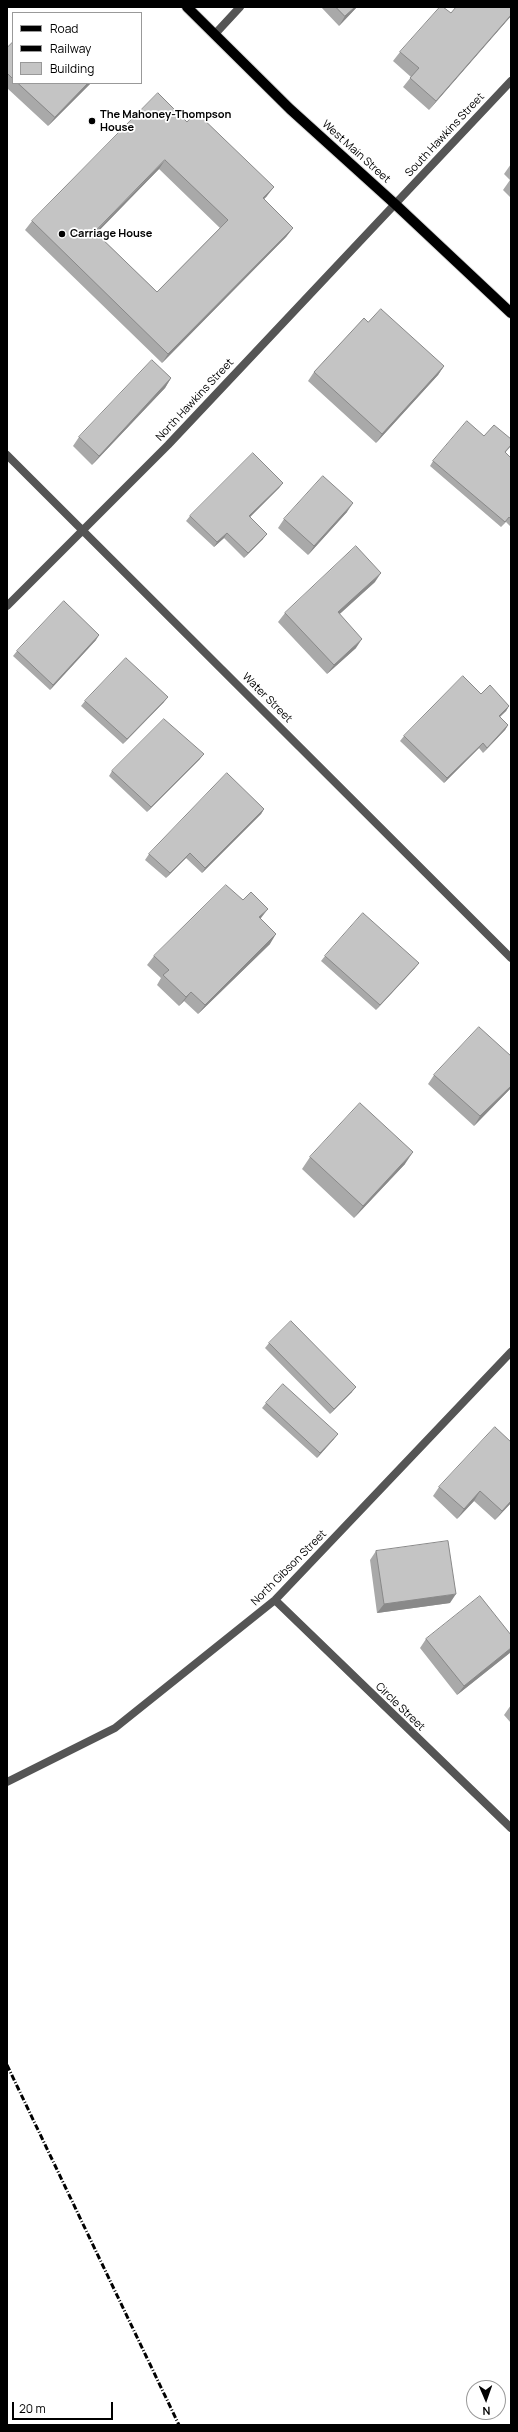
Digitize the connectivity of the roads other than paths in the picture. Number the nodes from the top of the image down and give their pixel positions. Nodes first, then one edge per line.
1 (187, 7) edge
2 (240, 7) edge
3 (215, 34) junction
4 (511, 81) edge
5 (395, 204) junction
6 (511, 313) edge
7 (7, 455) edge
8 (84, 530) junction
9 (7, 606) edge
10 (511, 958) edge
11 (511, 1352) edge
12 (275, 1600) junction
13 (7, 1782) edge
14 (511, 1828) edge

1 - 3 main road, West Main Street
2 - 3 street
3 - 5 main road, West Main Street
4 - 5 street, South Hawkins Street
5 - 6 main road, West Main Street
5 - 8 street, North Hawkins Street
7 - 8 street, Water Street
8 - 9 street, North Hawkins Street
8 - 10 street, Water Street
11 - 12 street, North Gibson Street
12 - 13 street, North Gibson Street
12 - 14 street, Circle Street

